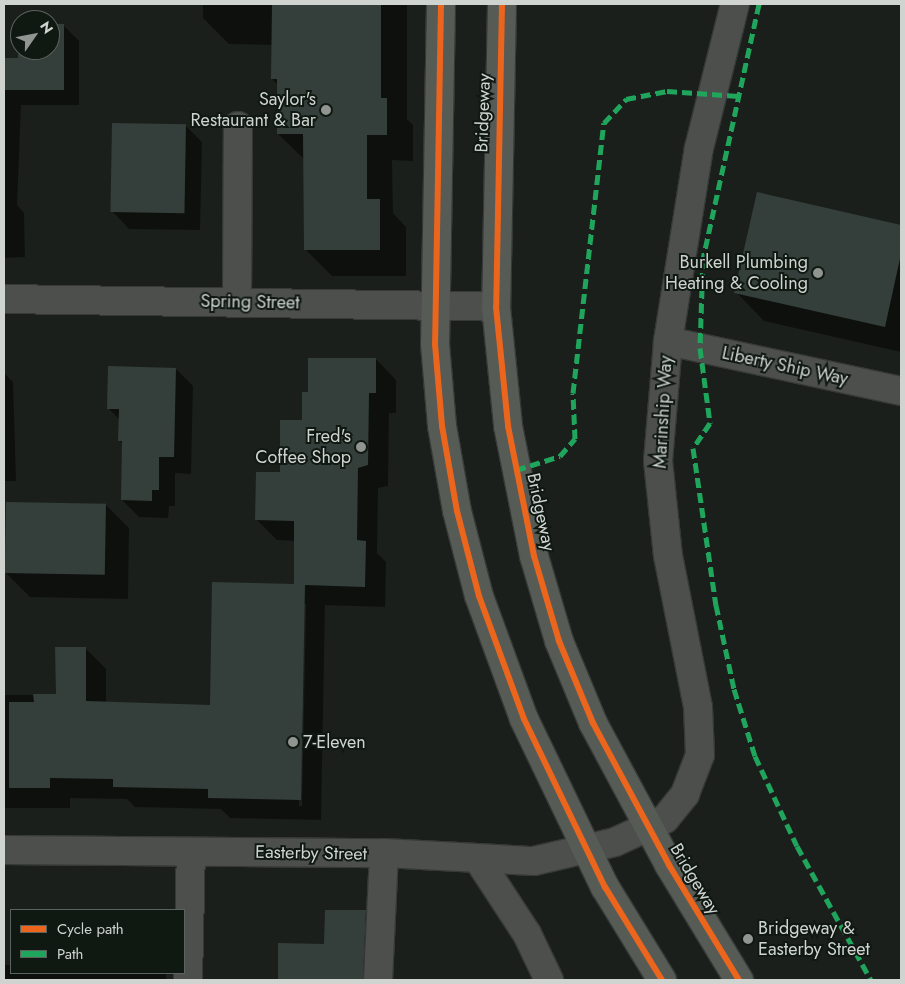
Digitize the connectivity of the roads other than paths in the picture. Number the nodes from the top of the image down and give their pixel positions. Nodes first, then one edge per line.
1 (441, 4) edge
2 (502, 4) edge
3 (735, 4) edge
4 (238, 126) dead end
5 (4, 299) edge
6 (238, 302) junction
7 (435, 306) junction
8 (496, 307) junction
9 (668, 341) junction
10 (901, 391) edge
11 (648, 827) junction
12 (615, 842) joint
13 (4, 850) edge
14 (587, 850) junction
15 (191, 852) junction
16 (384, 854) junction
17 (478, 859) junction
18 (188, 980) edge
19 (378, 980) edge
20 (549, 980) edge
21 (662, 980) edge
22 (739, 980) edge

1 - 7 main road
2 - 8 main road, Bridgeway
3 - 9 street, Marinship Way
4 - 6 street
5 - 6 street, Spring Street
6 - 7 street, Spring Street
7 - 8 street, Spring Street
7 - 14 main road
8 - 11 main road, Bridgeway
9 - 10 street, Liberty Ship Way
9 - 11 street, Marinship Way
11 - 12 street, Marinship Way
11 - 22 main road, Bridgeway
12 - 14 street, Easterby Street
13 - 15 street, Easterby Street
14 - 17 street, Easterby Street
14 - 21 main road
15 - 16 street, Easterby Street
15 - 18 street
16 - 17 street, Easterby Street
16 - 19 street
17 - 20 street

